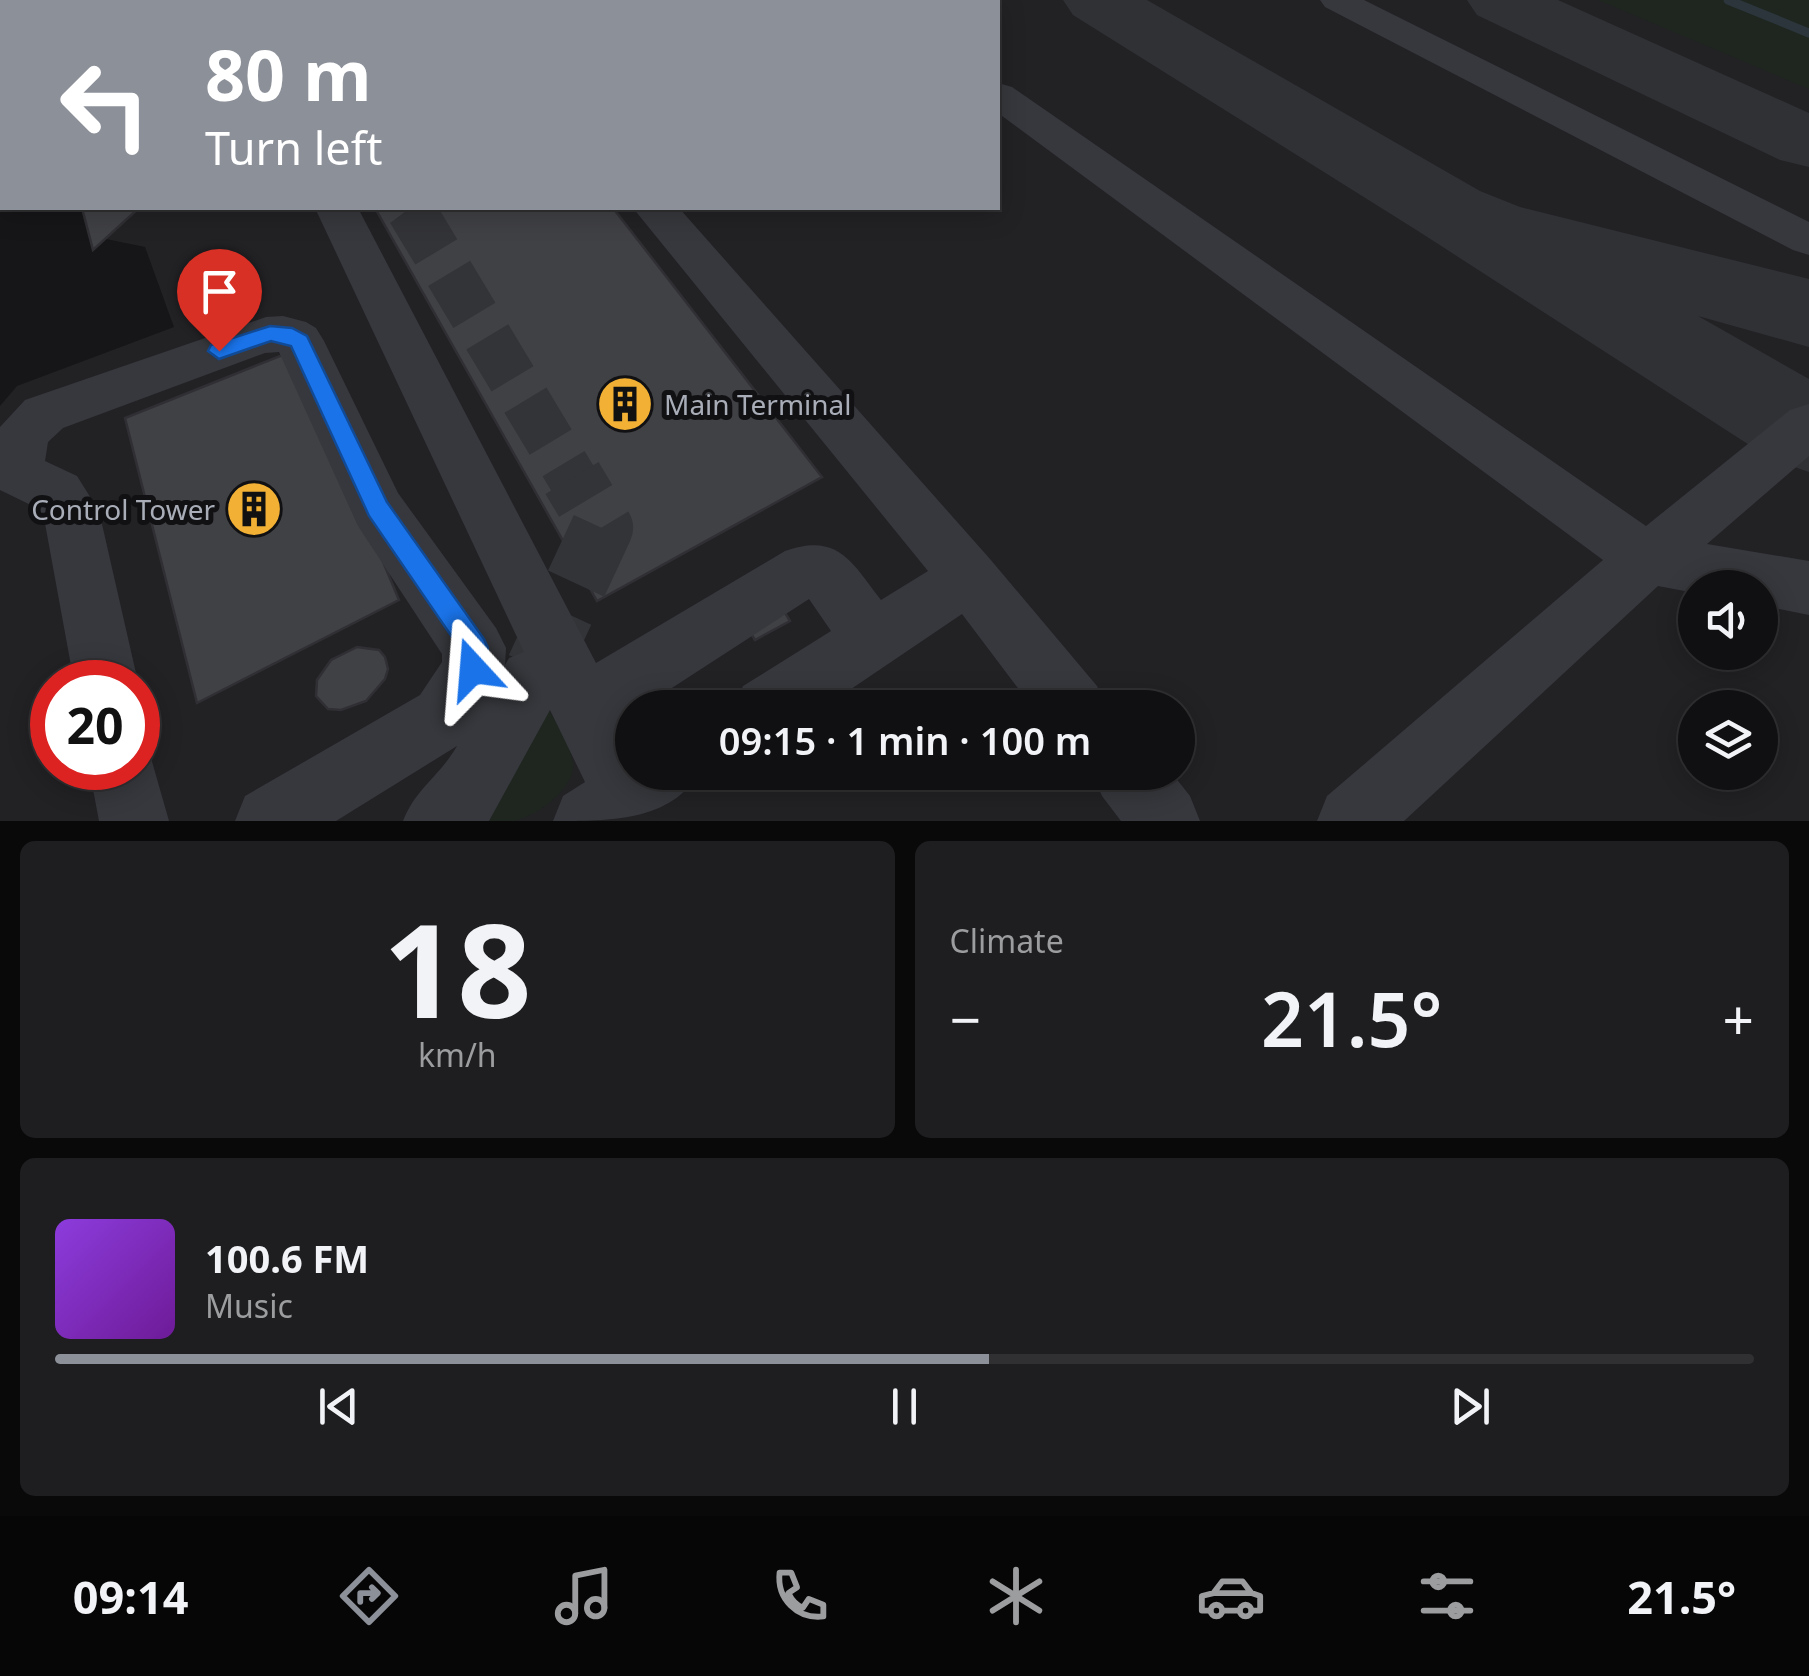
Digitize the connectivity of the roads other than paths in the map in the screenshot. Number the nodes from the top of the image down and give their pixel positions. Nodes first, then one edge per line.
1 (1337, 0) edge
2 (1000, 96) edge
3 (337, 210) edge
4 (657, 210) edge
5 (1809, 240) edge
6 (1809, 425) edge
7 (8, 488) edge
8 (1647, 559) junction
9 (969, 577) junction
10 (1809, 588) edge
11 (872, 639) junction
12 (101, 660) edge
13 (794, 690) edge
14 (1060, 690) edge
15 (557, 694) junction
16 (128, 790) edge
17 (1140, 790) edge
18 (627, 796) edge
19 (134, 821) edge
20 (270, 821) edge
21 (438, 821) edge
22 (1165, 821) edge
23 (1352, 821) edge

1 - 5 lane
2 - 8 lane
3 - 15 lane
4 - 9 lane
6 - 8 lane
7 - 12 lane
7 - 20 lane
8 - 10 lane
8 - 23 lane
9 - 11 lane
9 - 14 lane
11 - 13 lane
11 - 15 lane
15 - 18 lane
15 - 21 lane
16 - 19 lane
17 - 22 lane

